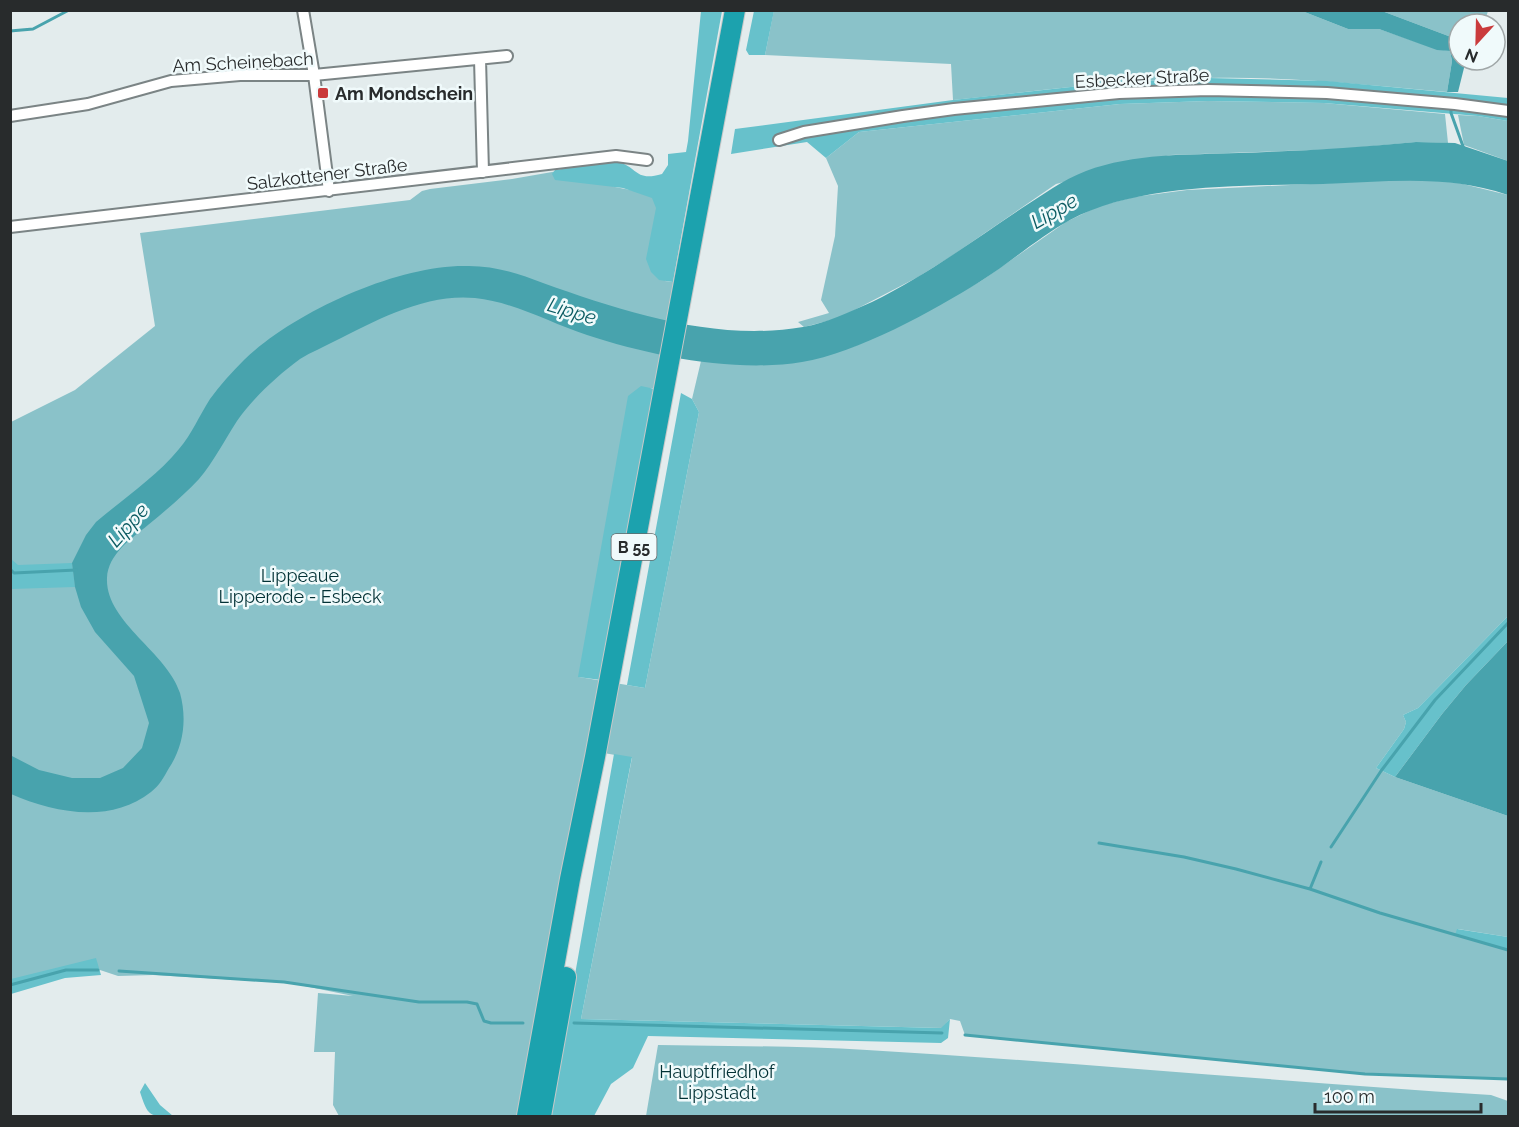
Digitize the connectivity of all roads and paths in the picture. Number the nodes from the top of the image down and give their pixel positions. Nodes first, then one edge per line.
1 (303, 10) edge
2 (735, 10) edge
3 (747, 10) edge
4 (507, 56) dead end
5 (480, 59) junction
6 (314, 75) junction
7 (1509, 111) edge
8 (10, 116) edge
9 (779, 140) dead end
10 (647, 160) dead end
11 (483, 172) junction
12 (329, 191) junction
13 (10, 227) edge
14 (694, 259) junction
15 (601, 757) junction
16 (527, 1116) edge
17 (541, 1116) edge

1 - 6 street
2 - 14 highway, B 55
3 - 14 highway, B 55
4 - 5 street, Am Scheinebach
5 - 6 street, Am Scheinebach
5 - 11 street
6 - 8 street, Am Scheinebach
6 - 12 street
7 - 9 street, Esbecker Straße
10 - 11 street, Salzkottener Straße
11 - 12 street, Salzkottener Straße
12 - 13 street, Salzkottener Straße
14 - 15 highway, B 55
15 - 16 highway, B 55
15 - 17 highway, B 55

